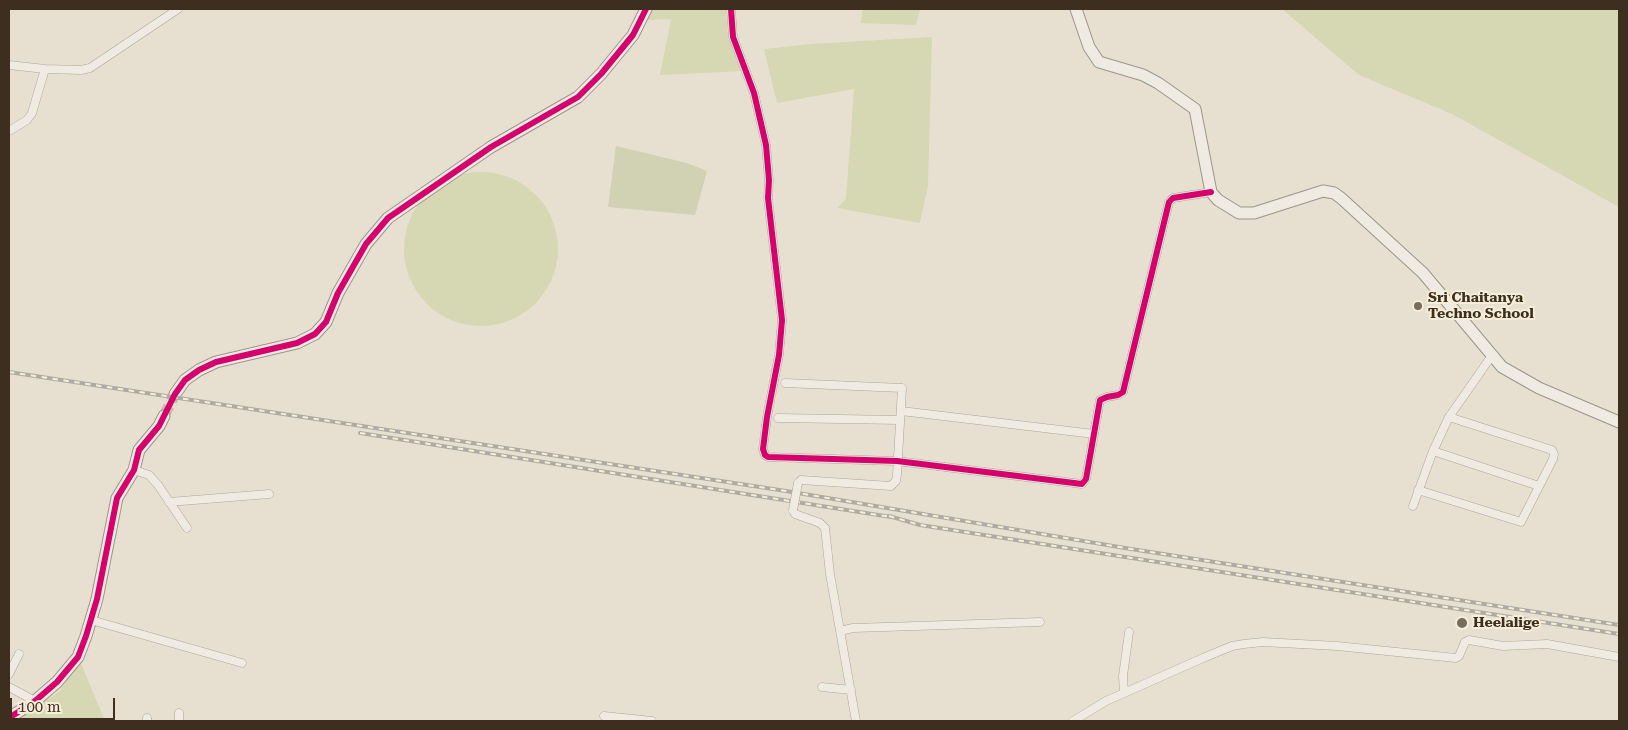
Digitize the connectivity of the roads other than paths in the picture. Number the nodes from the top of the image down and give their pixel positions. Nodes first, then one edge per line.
1 (178, 9) edge
2 (646, 9) edge
3 (731, 9) edge
4 (1076, 9) edge
5 (9, 65) edge
6 (45, 70) junction
7 (9, 131) edge
8 (1211, 192) junction
9 (1493, 354) junction
10 (785, 383) dead end
11 (175, 394) tunnel mouth
12 (901, 411) junction
13 (164, 416) tunnel mouth
14 (1449, 417) junction
15 (778, 418) dead end
16 (900, 420) junction
17 (1619, 422) edge
18 (1094, 434) junction
19 (1434, 451) junction
20 (897, 461) junction
21 (134, 470) junction
22 (1539, 486) junction
23 (1418, 490) junction
24 (269, 494) dead end
25 (168, 502) junction
26 (1412, 506) dead end
27 (186, 528) dead end
28 (91, 620) junction
29 (1040, 622) dead end
30 (840, 631) junction
31 (1129, 632) dead end
32 (19, 654) dead end
33 (1619, 657) edge
34 (242, 663) dead end
35 (9, 674) edge
36 (9, 687) edge
37 (822, 687) dead end
38 (851, 690) junction
39 (1124, 693) junction
40 (35, 701) junction
41 (604, 716) dead end
42 (9, 718) edge
43 (652, 721) edge
44 (856, 721) edge
45 (1073, 721) edge

1 - 6 street
2 - 11 street
3 - 20 street
4 - 8 street
5 - 6 street
6 - 7 street
8 - 9 street
8 - 18 street
9 - 14 street
9 - 17 street
10 - 12 street
12 - 16 street
12 - 18 street
13 - 21 street
14 - 19 street
14 - 22 street
15 - 16 street
16 - 20 street
18 - 20 street
19 - 22 street
19 - 23 street
20 - 30 street, bridge
21 - 25 street
21 - 28 street
22 - 23 street
23 - 26 street
24 - 25 street
25 - 27 street
28 - 34 street
28 - 40 street
29 - 30 street
30 - 38 street
31 - 39 street
32 - 35 street
33 - 39 street
36 - 40 street
37 - 38 street
38 - 44 street
39 - 45 street
40 - 42 street
41 - 43 street

